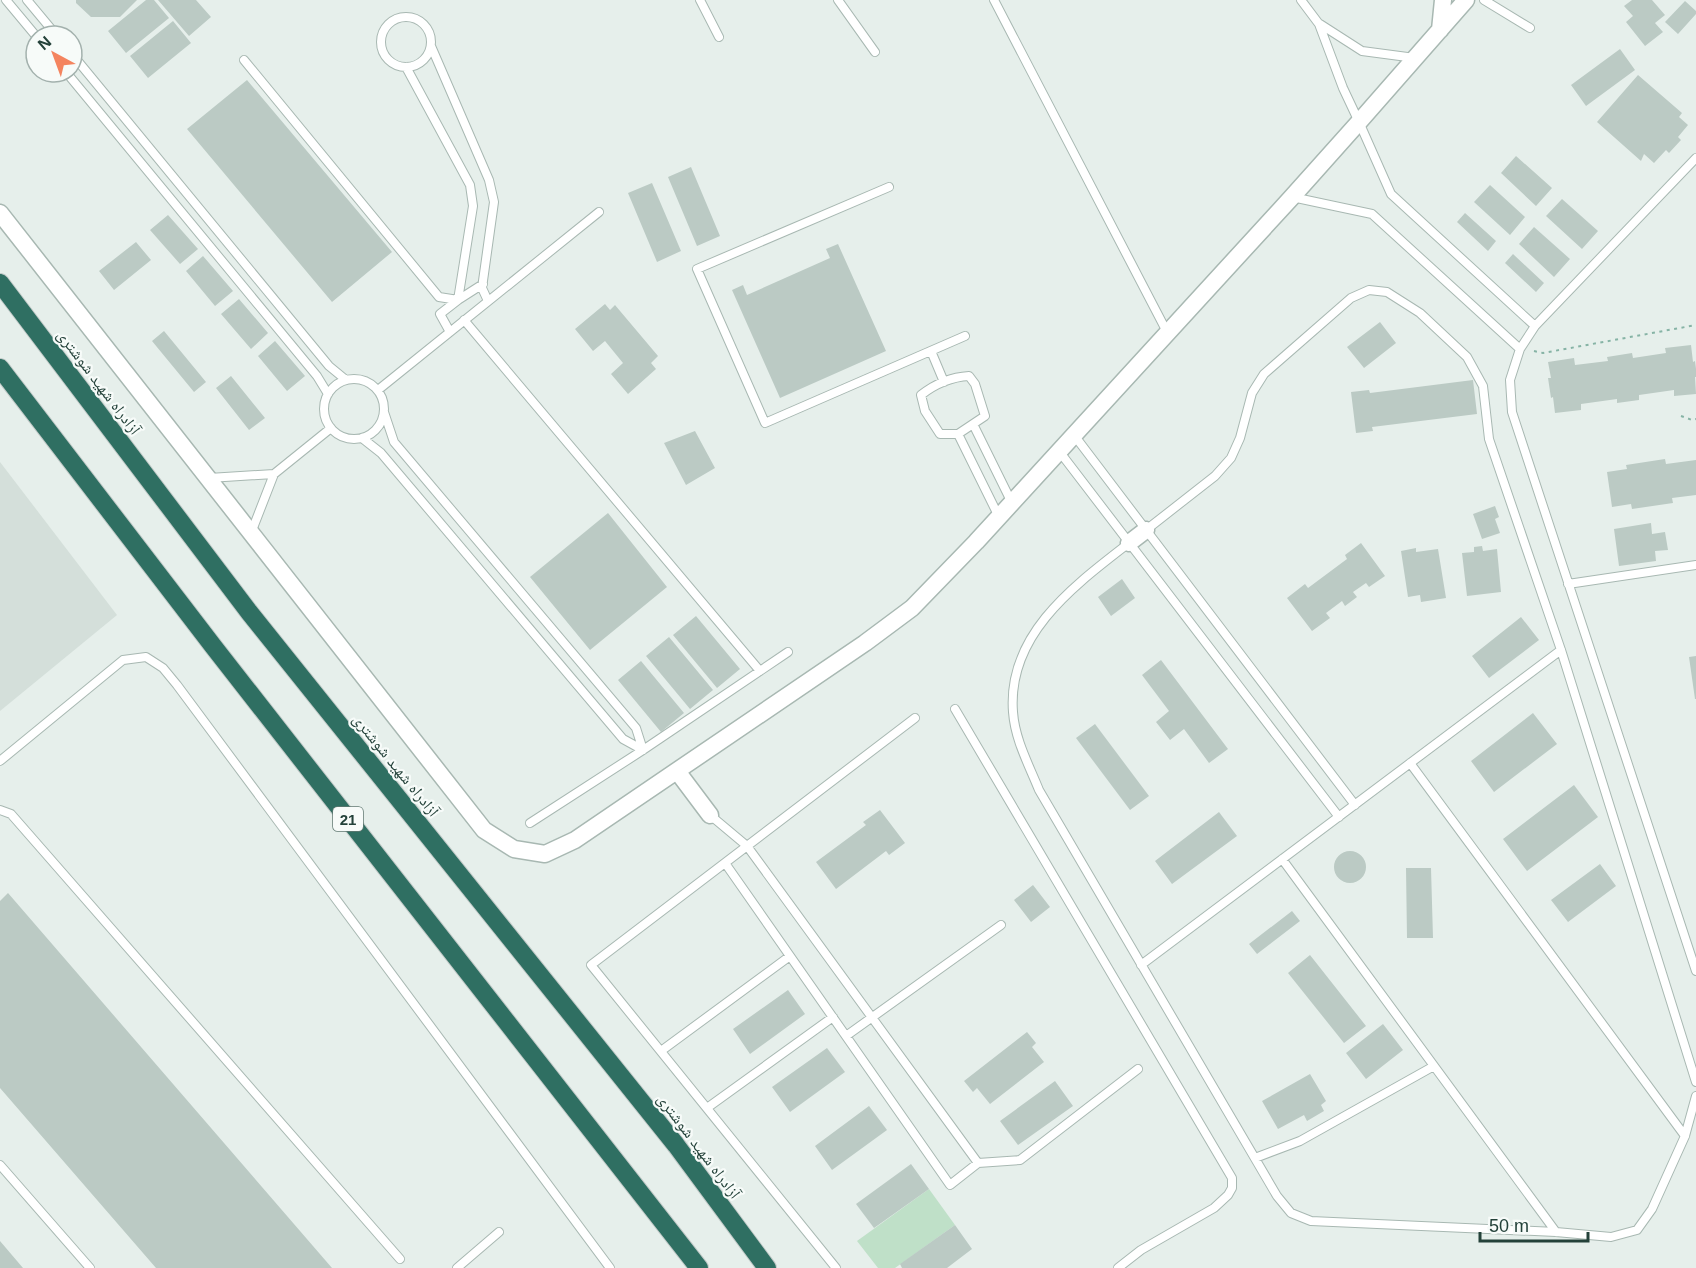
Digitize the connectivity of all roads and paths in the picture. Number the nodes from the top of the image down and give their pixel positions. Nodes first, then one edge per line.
1 (6, 0) edge
2 (27, 0) edge
3 (700, 0) edge
4 (838, 0) edge
5 (994, 0) edge
6 (1301, 0) edge
7 (1443, 0) edge
8 (1466, 0) edge
9 (1484, 0) edge
10 (26, 24) edge
11 (47, 24) edge
12 (1319, 24) junction
13 (1530, 28) dead end
14 (1440, 30) junction
15 (720, 37) dead end
16 (431, 46) junction
17 (875, 52) dead end
18 (1415, 58) junction
19 (244, 60) dead end
20 (406, 67) junction
21 (84, 69) edge
22 (76, 84) edge
23 (1359, 122) junction
24 (1696, 158) edge
25 (890, 187) dead end
26 (1292, 197) junction
27 (598, 212) dead end
28 (0, 213) edge
29 (0, 284) edge
30 (483, 284) junction
31 (458, 300) junction
32 (488, 301) junction
33 (464, 320) junction
34 (1696, 325) edge
35 (1535, 326) junction
36 (450, 332) junction
37 (1167, 332) junction
38 (965, 336) dead end
39 (1520, 349) junction
40 (931, 351) junction
41 (0, 368) edge
42 (346, 380) junction
43 (944, 382) junction
44 (378, 390) junction
45 (328, 394) junction
46 (384, 412) junction
47 (1682, 416) dead end
48 (1696, 419) edge
49 (973, 424) junction
50 (331, 428) junction
51 (958, 434) junction
52 (1074, 435) junction
53 (362, 438) junction
54 (1059, 450) junction
55 (274, 474) junction
56 (208, 478) junction
57 (1012, 503) junction
58 (999, 517) junction
59 (1146, 530) junction
60 (251, 533) junction
61 (1129, 543) junction
62 (1696, 565) edge
63 (1568, 584) junction
64 (1561, 650) junction
65 (788, 652) dead end
66 (760, 671) junction
67 (955, 710) dead end
68 (915, 718) dead end
69 (644, 750) junction
70 (0, 761) edge
71 (1410, 763) junction
72 (676, 771) junction
73 (1355, 805) junction
74 (0, 810) edge
75 (710, 816) joint
76 (1339, 817) junction
77 (530, 823) dead end
78 (747, 846) junction
79 (1282, 859) junction
80 (725, 863) junction
81 (1001, 925) dead end
82 (790, 956) junction
83 (1141, 965) junction
84 (1696, 971) edge
85 (833, 1017) junction
86 (872, 1018) junction
87 (846, 1036) junction
88 (661, 1051) junction
89 (1434, 1066) junction
90 (1138, 1069) dead end
91 (1696, 1082) edge
92 (1696, 1096) edge
93 (707, 1108) junction
94 (1685, 1136) junction
95 (1255, 1158) junction
96 (978, 1163) junction
97 (0, 1165) edge
98 (499, 1232) dead end
99 (1556, 1232) junction
100 (399, 1259) dead end
101 (90, 1268) edge
102 (457, 1268) edge
103 (610, 1268) edge
104 (699, 1268) edge
105 (767, 1268) edge
106 (836, 1268) edge
107 (1118, 1268) edge

1 - 10 lane
2 - 11 lane
3 - 15 lane
4 - 17 lane
5 - 37 lane
6 - 12 lane
7 - 14 street
8 - 14 street
9 - 13 lane
12 - 18 lane
12 - 23 lane
14 - 18 street
16 - 20 lane
16 - 20 lane
16 - 30 lane
18 - 23 street
19 - 31 lane
20 - 31 lane
21 - 42 lane
22 - 45 lane
23 - 26 street
23 - 35 lane
24 - 35 lane
25 - 40 lane
26 - 37 street
26 - 39 lane
27 - 32 lane
28 - 56 street
29 - 105 highway, آزادراه شهید شوشتری
30 - 31 lane
30 - 32 lane
31 - 36 lane
32 - 33 lane
33 - 36 lane
33 - 66 lane
34 - 39 path
35 - 39 lane
36 - 44 lane
37 - 52 street
38 - 40 lane
39 - 63 lane
40 - 43 lane
41 - 104 highway, 21
42 - 44 lane
42 - 45 lane
43 - 49 lane
43 - 51 lane
44 - 46 lane
45 - 50 lane
46 - 53 lane
46 - 69 lane
47 - 48 path
49 - 51 lane
49 - 57 lane
50 - 53 lane
50 - 55 lane
51 - 58 lane
52 - 54 street
52 - 59 lane
53 - 69 lane
54 - 57 street
54 - 61 lane
55 - 56 lane
55 - 60 lane
56 - 60 street
57 - 58 street
58 - 72 street
59 - 61 street
59 - 64 lane
59 - 73 lane
60 - 72 street
61 - 76 lane
61 - 83 lane
62 - 63 lane
63 - 84 lane
64 - 71 lane
64 - 91 lane
65 - 66 lane
66 - 69 lane
67 - 107 lane
68 - 78 lane
69 - 77 lane
70 - 103 lane
71 - 73 lane
71 - 94 lane
72 - 75 street
73 - 76 lane
74 - 100 lane
75 - 78 lane
76 - 79 lane
78 - 80 lane
78 - 86 lane
79 - 83 lane
79 - 89 lane
80 - 82 lane
80 - 88 lane
81 - 86 lane
82 - 85 lane
82 - 88 lane
83 - 95 lane
85 - 87 lane
85 - 93 lane
86 - 87 lane
86 - 96 lane
87 - 96 lane
88 - 93 lane
89 - 95 lane
89 - 99 lane
90 - 96 lane
92 - 94 lane
93 - 106 lane
94 - 99 lane
95 - 99 lane
97 - 101 lane
98 - 102 lane

